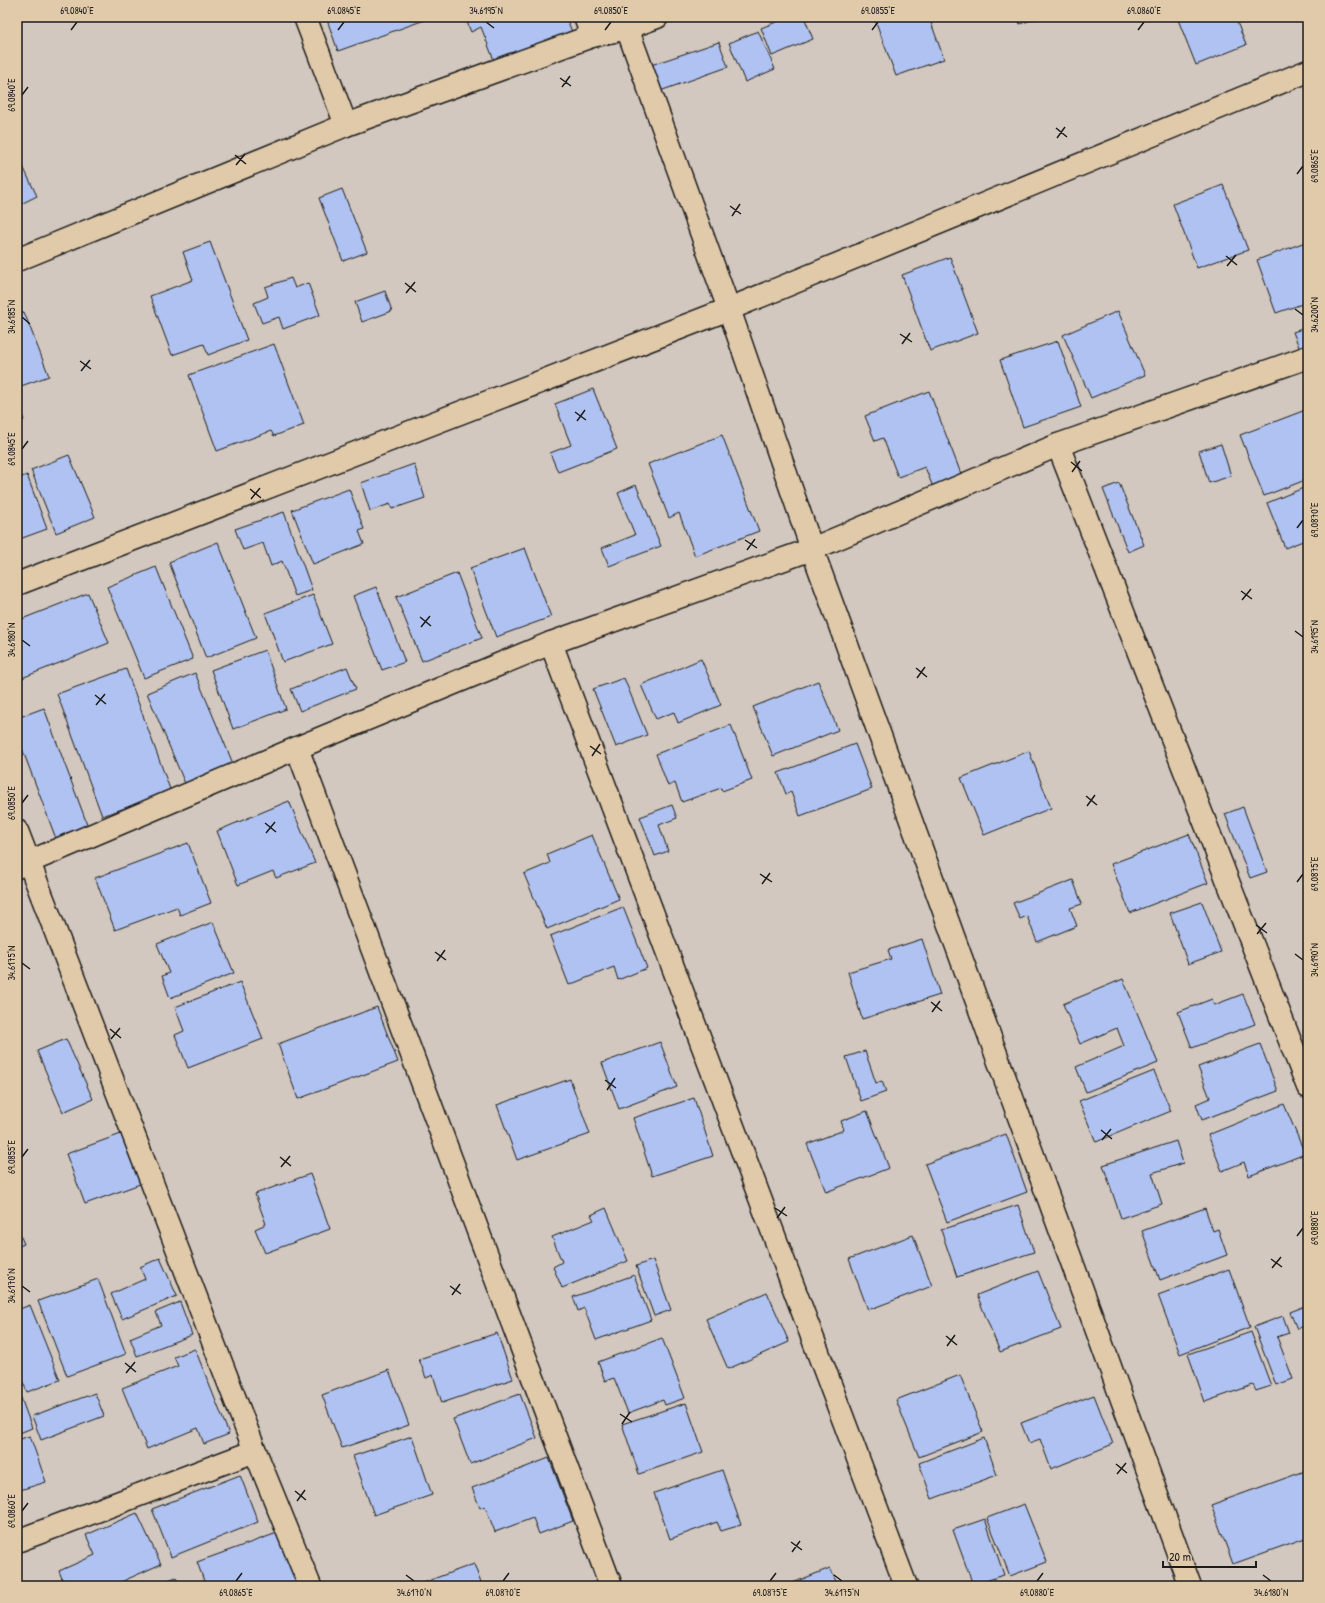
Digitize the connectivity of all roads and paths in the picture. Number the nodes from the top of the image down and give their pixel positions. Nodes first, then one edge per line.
1 (305, 17) edge
2 (657, 17) edge
3 (589, 26) edge
4 (627, 28) junction
5 (1308, 71) edge
6 (346, 125) junction
7 (17, 260) edge
8 (728, 309) junction
9 (1308, 357) edge
10 (1058, 445) junction
11 (812, 549) junction
12 (17, 584) edge
13 (551, 643) junction
14 (297, 748) junction
15 (17, 831) edge
16 (23, 864) edge
17 (1308, 1087) edge
18 (255, 1451) junction
19 (17, 1541) edge
20 (310, 1586) edge
21 (611, 1586) edge
22 (906, 1586) edge
23 (1190, 1586) edge

1 - 6 street
2 - 4 street
3 - 4 street
3 - 6 street
4 - 8 street
5 - 8 street
6 - 7 street
8 - 11 street
8 - 12 street
9 - 10 street
10 - 11 street
10 - 17 street
11 - 13 street
11 - 23 street
13 - 14 street
13 - 22 street
14 - 16 street
14 - 21 street
15 - 16 street
16 - 18 street
18 - 19 street
18 - 20 street

